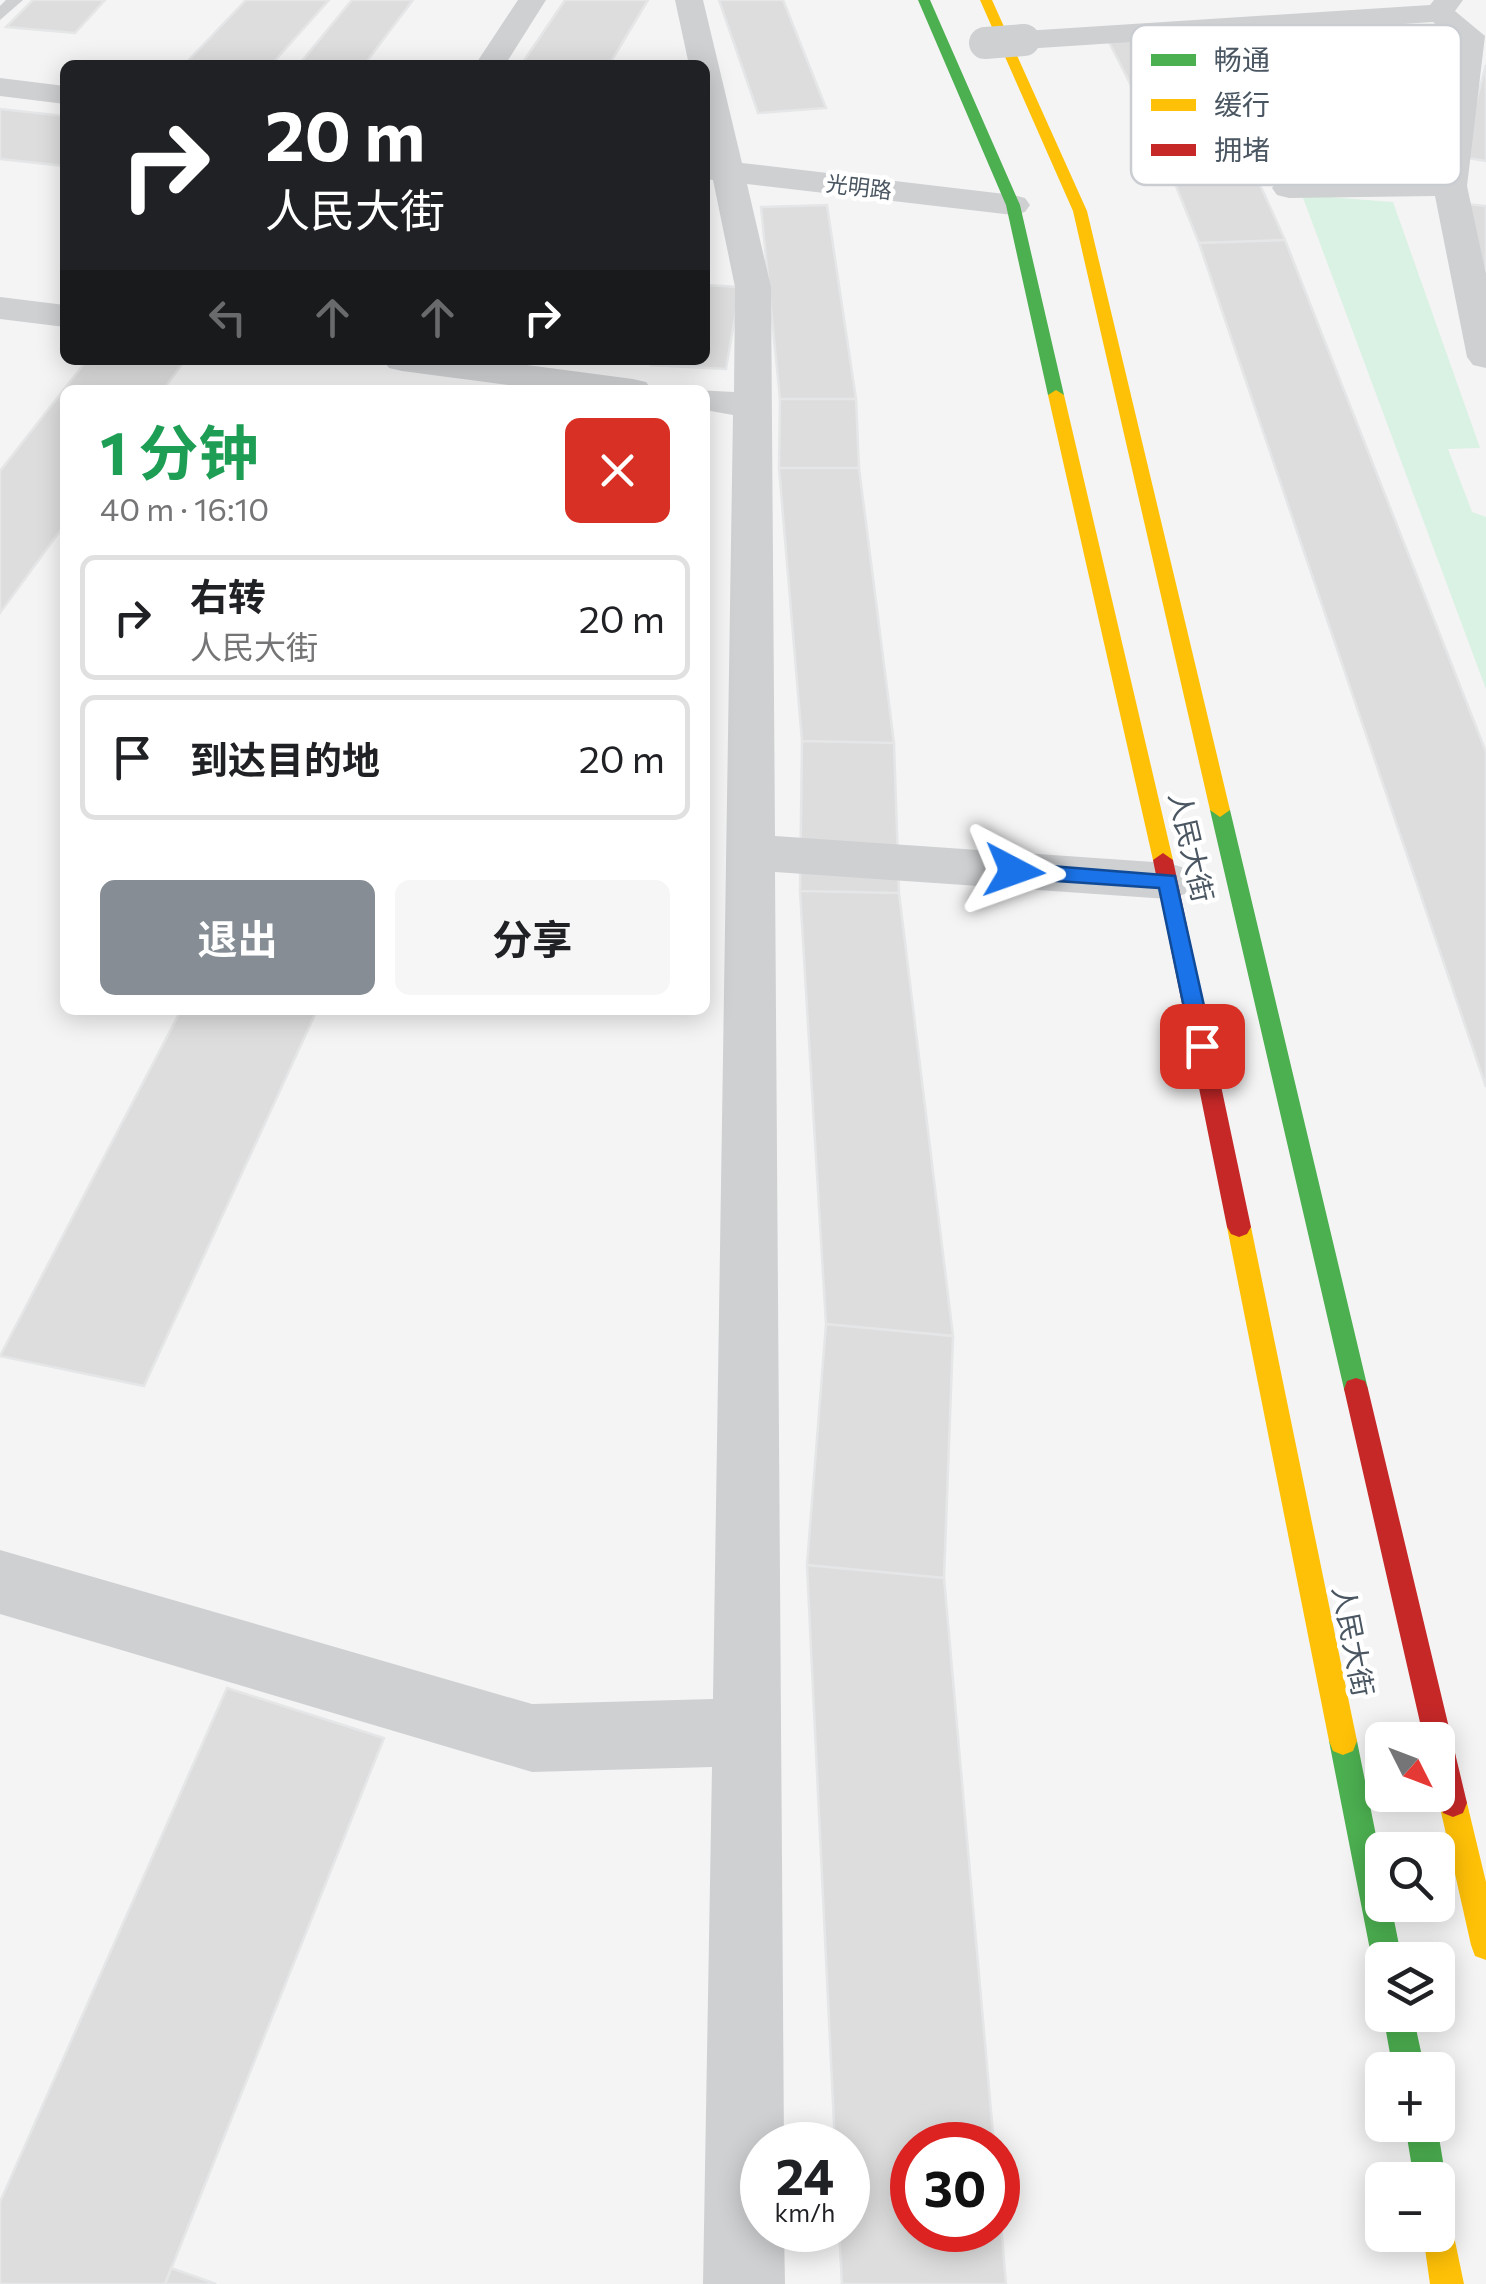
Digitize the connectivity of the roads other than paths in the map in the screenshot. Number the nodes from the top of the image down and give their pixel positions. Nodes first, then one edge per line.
1 (16, 0) edge
2 (532, 0) edge
3 (689, 0) edge
4 (924, 0) edge
5 (986, 0) edge
6 (1444, 6) edge
7 (0, 15) edge
8 (1209, 25) edge
9 (1460, 25) edge
10 (1461, 26) edge
11 (1131, 31) edge
12 (944, 46) junction
13 (493, 60) edge
14 (703, 60) edge
15 (0, 87) edge
16 (60, 94) edge
17 (1461, 104) edge
18 (710, 110) edge
19 (717, 170) edge
20 (1450, 186) joint
21 (1290, 188) dead end
22 (1013, 205) junction
23 (0, 308) edge
24 (60, 315) edge
25 (1486, 357) edge
26 (440, 365) edge
27 (594, 385) edge
28 (729, 402) edge
29 (751, 852) junction
30 (1168, 882) junction
31 (0, 1582) edge
32 (746, 1732) junction
33 (1383, 1942) edge
34 (1486, 1946) edge
35 (1441, 2252) edge
36 (744, 2284) edge
37 (1446, 2284) edge

1 - 7 lane
2 - 13 street
3 - 14 street
4 - 12 street, 人民大街
5 - 34 street, 人民大街
6 - 8 street, bridge
6 - 9 street
10 - 17 street
11 - 12 street, bridge
12 - 22 street, 人民大街
15 - 16 street
18 - 19 street
19 - 22 street, 光明路
19 - 28 street
20 - 21 street
20 - 25 street
22 - 30 street, 人民大街
23 - 24 street
26 - 27 street
28 - 29 street
29 - 30 street
29 - 32 street
30 - 33 street, 人民大街
31 - 32 street
32 - 36 street
35 - 37 street

